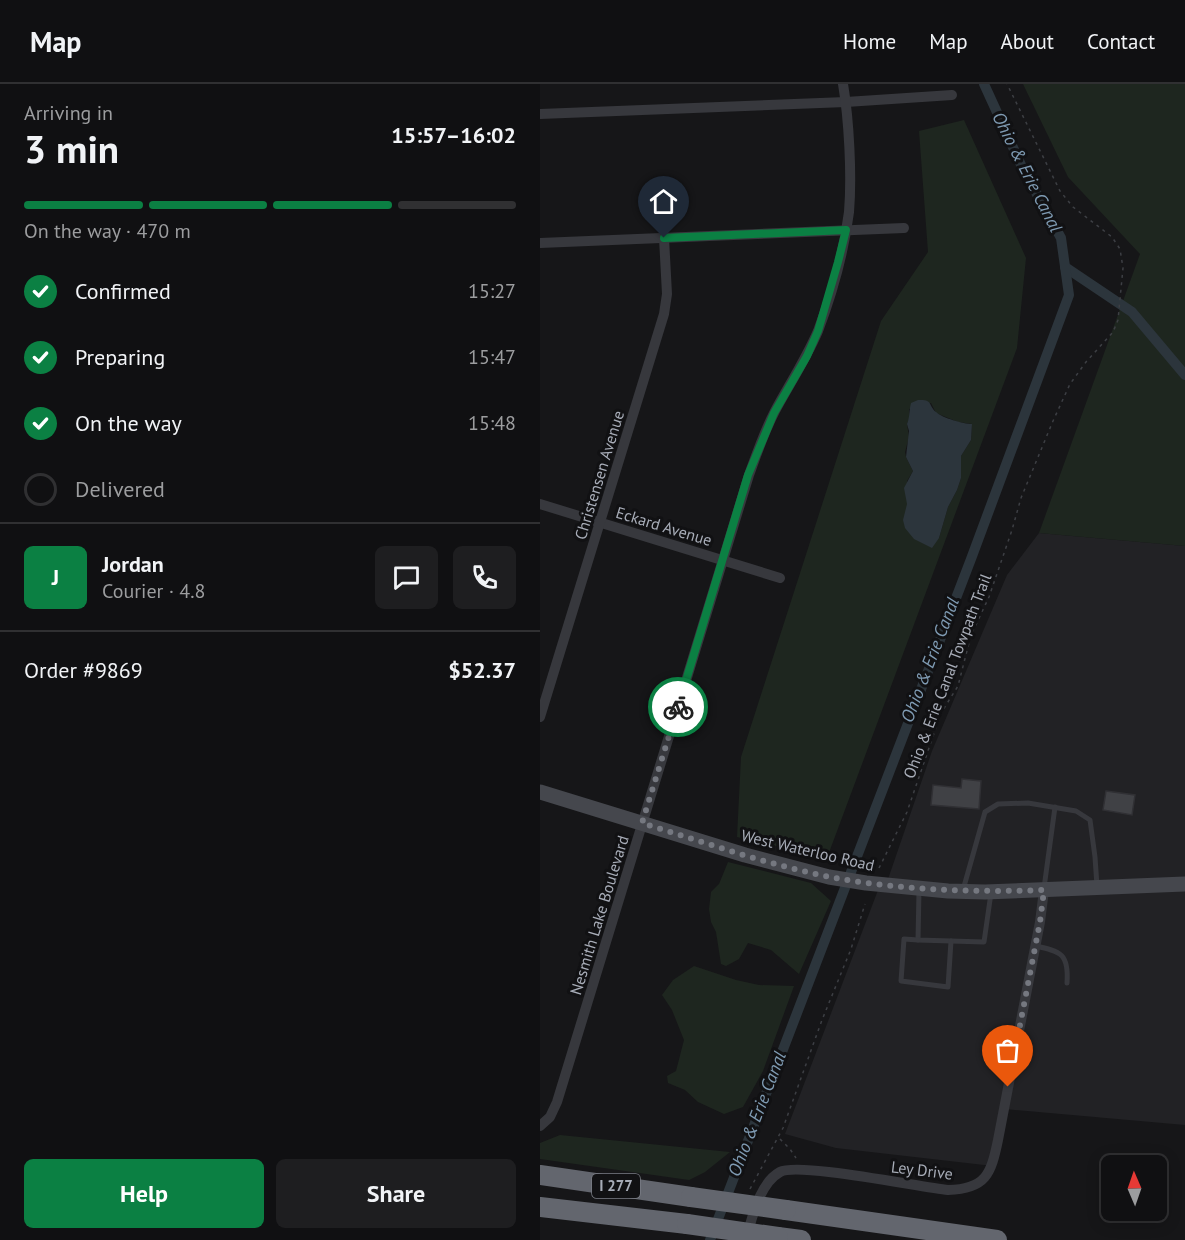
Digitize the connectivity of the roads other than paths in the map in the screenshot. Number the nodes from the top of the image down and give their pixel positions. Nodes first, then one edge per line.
1 (843, 84) edge
2 (952, 95) dead end
3 (846, 102) junction
4 (540, 114) edge
5 (904, 228) dead end
6 (846, 230) junction
7 (664, 238) junction
8 (540, 243) edge
9 (540, 504) edge
10 (600, 522) junction
11 (723, 559) junction
12 (780, 578) dead end
13 (540, 717) edge
14 (540, 792) edge
15 (1055, 807) junction
16 (642, 823) junction
17 (1185, 884) edge
18 (1097, 888) junction
19 (920, 889) junction
20 (1044, 890) junction
21 (962, 892) junction
22 (991, 892) junction
23 (918, 940) junction
24 (951, 941) junction
25 (1035, 946) junction
26 (1067, 983) dead end
27 (540, 1126) edge
28 (540, 1175) edge
29 (540, 1207) edge
30 (746, 1240) edge
31 (801, 1240) edge
32 (997, 1240) edge

1 - 3 street, Nesmith Lake Boulevard
2 - 3 street
3 - 4 street
3 - 6 street, Nesmith Lake Boulevard
5 - 6 street
6 - 7 street
6 - 11 street, Nesmith Lake Boulevard
7 - 8 street
7 - 10 street, Christensen Avenue
9 - 10 street, Eckard Avenue
10 - 11 street, Eckard Avenue
10 - 13 street, Christensen Avenue
11 - 12 street, Eckard Avenue
11 - 16 street, Nesmith Lake Boulevard
14 - 16 main road, West Waterloo Road
15 - 18 lane
15 - 20 lane
15 - 21 lane
16 - 19 main road, West Waterloo Road
16 - 27 street, Nesmith Lake Boulevard
17 - 18 main road, West Waterloo Road
18 - 20 main road, West Waterloo Road
19 - 21 main road, West Waterloo Road
19 - 23 lane
20 - 22 main road, West Waterloo Road
20 - 25 street, Ley Drive
21 - 22 main road, West Waterloo Road
22 - 24 lane
23 - 24 lane
23 - 24 lane
25 - 26 lane
25 - 30 street, Ley Drive
28 - 32 highway, I 277, bridge
29 - 31 highway, I 277, bridge

